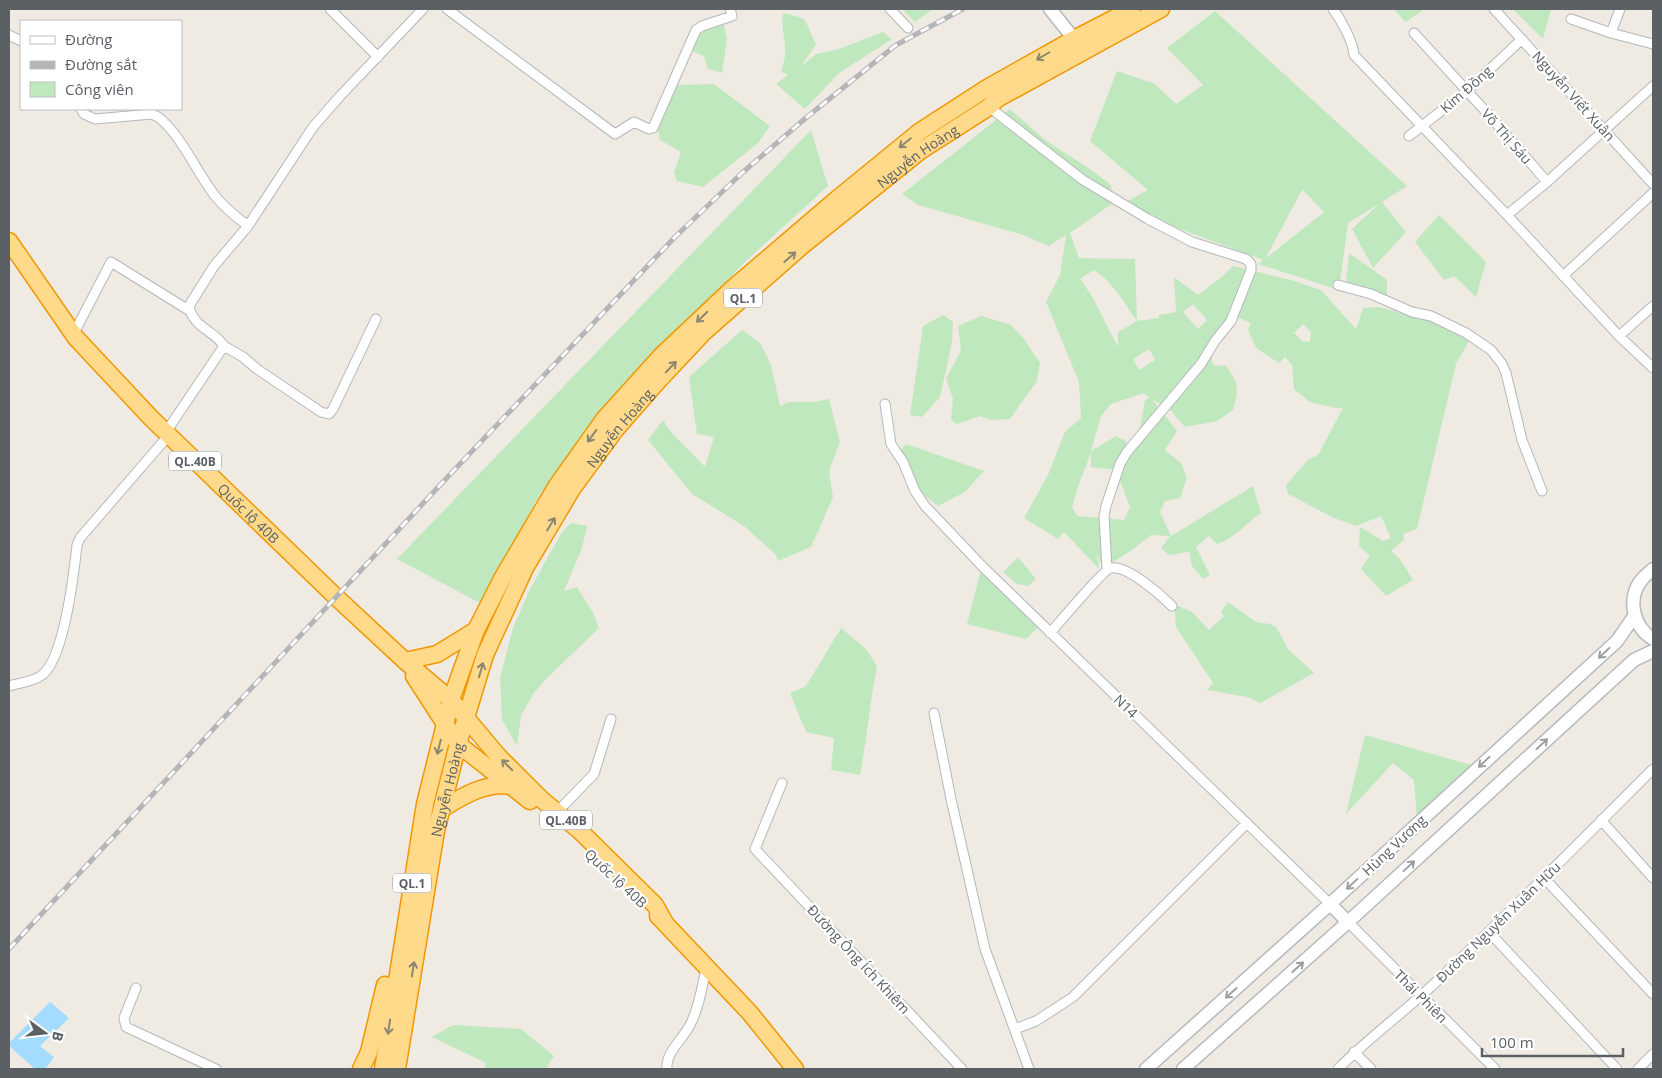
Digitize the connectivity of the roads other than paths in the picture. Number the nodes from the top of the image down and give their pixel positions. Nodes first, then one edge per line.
1 (330, 9) edge
2 (423, 9) edge
3 (447, 9) edge
4 (730, 9) edge
5 (890, 9) edge
6 (1050, 9) edge
7 (1132, 9) edge
8 (1161, 9) edge
9 (1333, 9) edge
10 (1494, 9) edge
11 (1620, 9) edge
12 (1571, 19) dead end
13 (908, 28) dead end
14 (1414, 33) dead end
15 (1611, 33) junction
16 (9, 35) edge
17 (1074, 39) junction
18 (1522, 39) junction
19 (20, 41) edge
20 (1653, 44) edge
21 (378, 57) junction
22 (1653, 86) edge
23 (1467, 91) junction
24 (989, 107) junction
25 (82, 110) edge
26 (1422, 126) junction
27 (1605, 130) junction
28 (1409, 136) dead end
29 (1547, 182) junction
30 (1653, 184) edge
31 (1653, 193) edge
32 (1507, 215) junction
33 (248, 226) junction
34 (9, 240) edge
35 (1563, 276) junction
36 (1338, 285) dead end
37 (1653, 306) edge
38 (190, 311) junction
39 (376, 319) dead end
40 (73, 335) junction
41 (1619, 336) junction
42 (224, 346) junction
43 (1653, 368) edge
44 (885, 404) dead end
45 (167, 434) junction
46 (1542, 491) dead end
47 (1107, 569) junction
48 (1653, 570) edge
49 (1172, 606) dead end
50 (1635, 615) junction
51 (476, 630) junction
52 (1050, 633) junction
53 (1653, 639) edge
54 (1653, 651) edge
55 (404, 662) junction
56 (9, 686) edge
57 (451, 700) junction
58 (934, 713) dead end
59 (467, 717) junction
60 (611, 719) dead end
61 (445, 722) junction
62 (458, 744) junction
63 (1652, 773) edge
64 (782, 783) dead end
65 (512, 786) junction
66 (442, 809) junction
67 (557, 812) junction
68 (1601, 820) junction
69 (1247, 823) junction
70 (413, 877) junction
71 (1544, 878) junction
72 (1653, 878) edge
73 (1330, 904) junction
74 (1348, 922) junction
75 (665, 923) junction
76 (1489, 932) junction
77 (706, 968) junction
78 (136, 988) dead end
79 (1653, 994) edge
80 (1422, 996) junction
81 (1015, 1029) junction
82 (1354, 1052) junction
83 (1653, 1054) edge
84 (216, 1069) edge
85 (361, 1069) edge
86 (383, 1069) edge
87 (397, 1069) edge
88 (667, 1069) edge
89 (795, 1069) edge
90 (962, 1069) edge
91 (1029, 1069) edge
92 (1146, 1069) edge
93 (1184, 1069) edge
94 (1338, 1069) edge
95 (1371, 1069) edge
96 (1495, 1069) edge
97 (1617, 1069) edge
98 (1638, 1069) edge

1 - 21 street
2 - 21 street
3 - 4 street
5 - 13 street
6 - 17 main road
7 - 17 highway, Nguyễn Hoàng / QL.1
8 - 24 highway, Nguyễn Hoàng / QL.1
9 - 26 street
10 - 18 street, Nguyễn Viết Xuân
11 - 15 street
12 - 15 street
14 - 23 street, Võ Thị Sáu
15 - 20 street
16 - 19 street
17 -> 51 highway, Nguyễn Hoàng / QL.1
18 - 23 street, Kim Đồng
18 - 27 street, Nguyễn Viết Xuân
21 - 33 street
22 - 27 street
23 - 26 street, Kim Đồng
23 - 29 street, Võ Thị Sáu
24 - 47 street
59 -> 24 highway, Nguyễn Hoàng / QL.1
25 - 33 street
26 - 28 street, Kim Đồng
26 - 32 street
27 - 29 street
27 - 30 street, Nguyễn Viết Xuân
29 - 32 street
31 - 35 street
32 - 35 street
33 - 38 street
34 - 40 highway, Quốc lộ 40B / QL.40B
35 - 41 street
36 - 46 street
37 - 41 street
38 - 40 street
38 - 42 street
39 - 42 street
40 - 45 highway, Quốc lộ 40B / QL.40B
41 - 43 street
42 - 45 street
44 - 52 street, N14
45 - 55 highway, Quốc lộ 40B / QL.40B
45 - 56 street
47 - 49 street
47 - 52 street
48 - 50 main road
50 - 53 main road
50 -> 73 main road, Hùng Vương
51 - 55 highway
51 - 57 highway, Nguyễn Hoàng / QL.1
52 - 69 street, N14
74 -> 54 main road, Hùng Vương
55 - 57 highway, Quốc lộ 40B / QL.40B
55 - 61 highway, Quốc lộ 40B / QL.40B
57 - 59 highway, Quốc lộ 40B
57 - 61 highway, Nguyễn Hoàng / QL.1
58 - 81 street
59 - 62 highway, Nguyễn Hoàng / QL.1
67 -> 59 highway, Quốc lộ 40B / QL.40B
60 - 67 street
61 - 62 highway, Quốc lộ 40B / QL.40B
61 -> 70 highway, Nguyễn Hoàng / QL.1
62 - 65 highway, Quốc lộ 40B / QL.40B
62 - 66 highway, Nguyễn Hoàng / QL.1
63 - 68 street, Đường Nguyễn Xuân Hữu
64 - 90 street, Đường Ông Ích Khiêm
65 - 66 highway
65 - 75 highway, Quốc lộ 40B / QL.40B
87 -> 66 highway, Nguyễn Hoàng / QL.1
67 - 75 highway, Quốc lộ 40B / QL.40B
68 - 71 street, Đường Nguyễn Xuân Hữu
68 - 72 street
69 - 73 street, N14
69 - 81 street
70 - 85 highway
70 -> 86 highway, Nguyễn Hoàng / QL.1
71 - 76 street, Đường Nguyễn Xuân Hữu
71 - 79 street
73 - 74 main road
73 -> 92 main road, Hùng Vương
74 - 80 street, Thái Phiên
93 -> 74 main road, Hùng Vương
75 - 77 highway, Quốc lộ 40B / QL.40B
76 - 80 street, Đường Nguyễn Xuân Hữu
76 - 97 street
77 - 88 street
77 - 89 highway, Quốc lộ 40B / QL.40B
78 - 84 street
80 - 82 street, Đường Nguyễn Xuân Hữu
80 - 96 street, Thái Phiên
81 - 91 street
82 - 94 street, Đường Nguyễn Xuân Hữu
82 - 95 street
83 - 98 street

